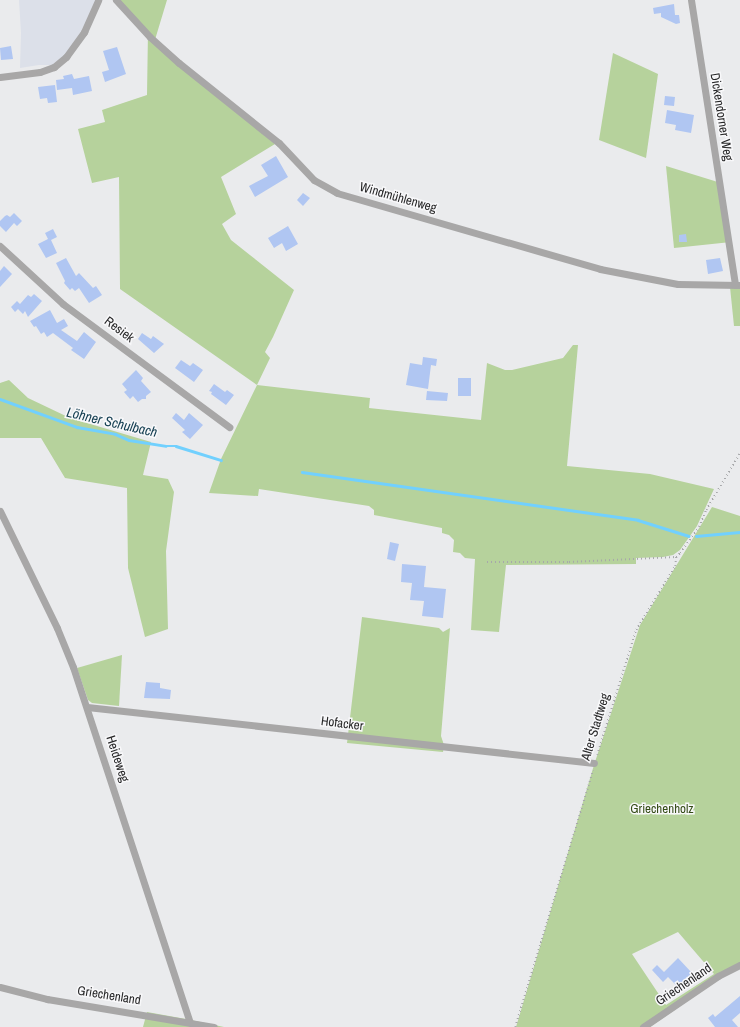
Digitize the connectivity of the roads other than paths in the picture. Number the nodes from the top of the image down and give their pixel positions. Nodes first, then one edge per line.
1 (98, 0) edge
2 (116, 0) edge
3 (690, 0) edge
4 (0, 77) edge
5 (0, 246) edge
6 (738, 285) edge
7 (229, 427) dead end
8 (0, 511) edge
9 (87, 707) junction
10 (594, 763) road end
11 (740, 965) edge
12 (0, 987) edge
13 (190, 1022) junction
14 (214, 1027) edge
15 (643, 1027) edge

1 - 4 street
2 - 6 street, Windmühlenweg
3 - 6 street, Dickendorner Weg
5 - 7 street, Resiek
8 - 9 street, Heideweg
9 - 10 street, Hofacker
9 - 13 street, Heideweg
11 - 15 street, Griechenland
12 - 13 street, Griechenland
13 - 14 street, Griechenland

